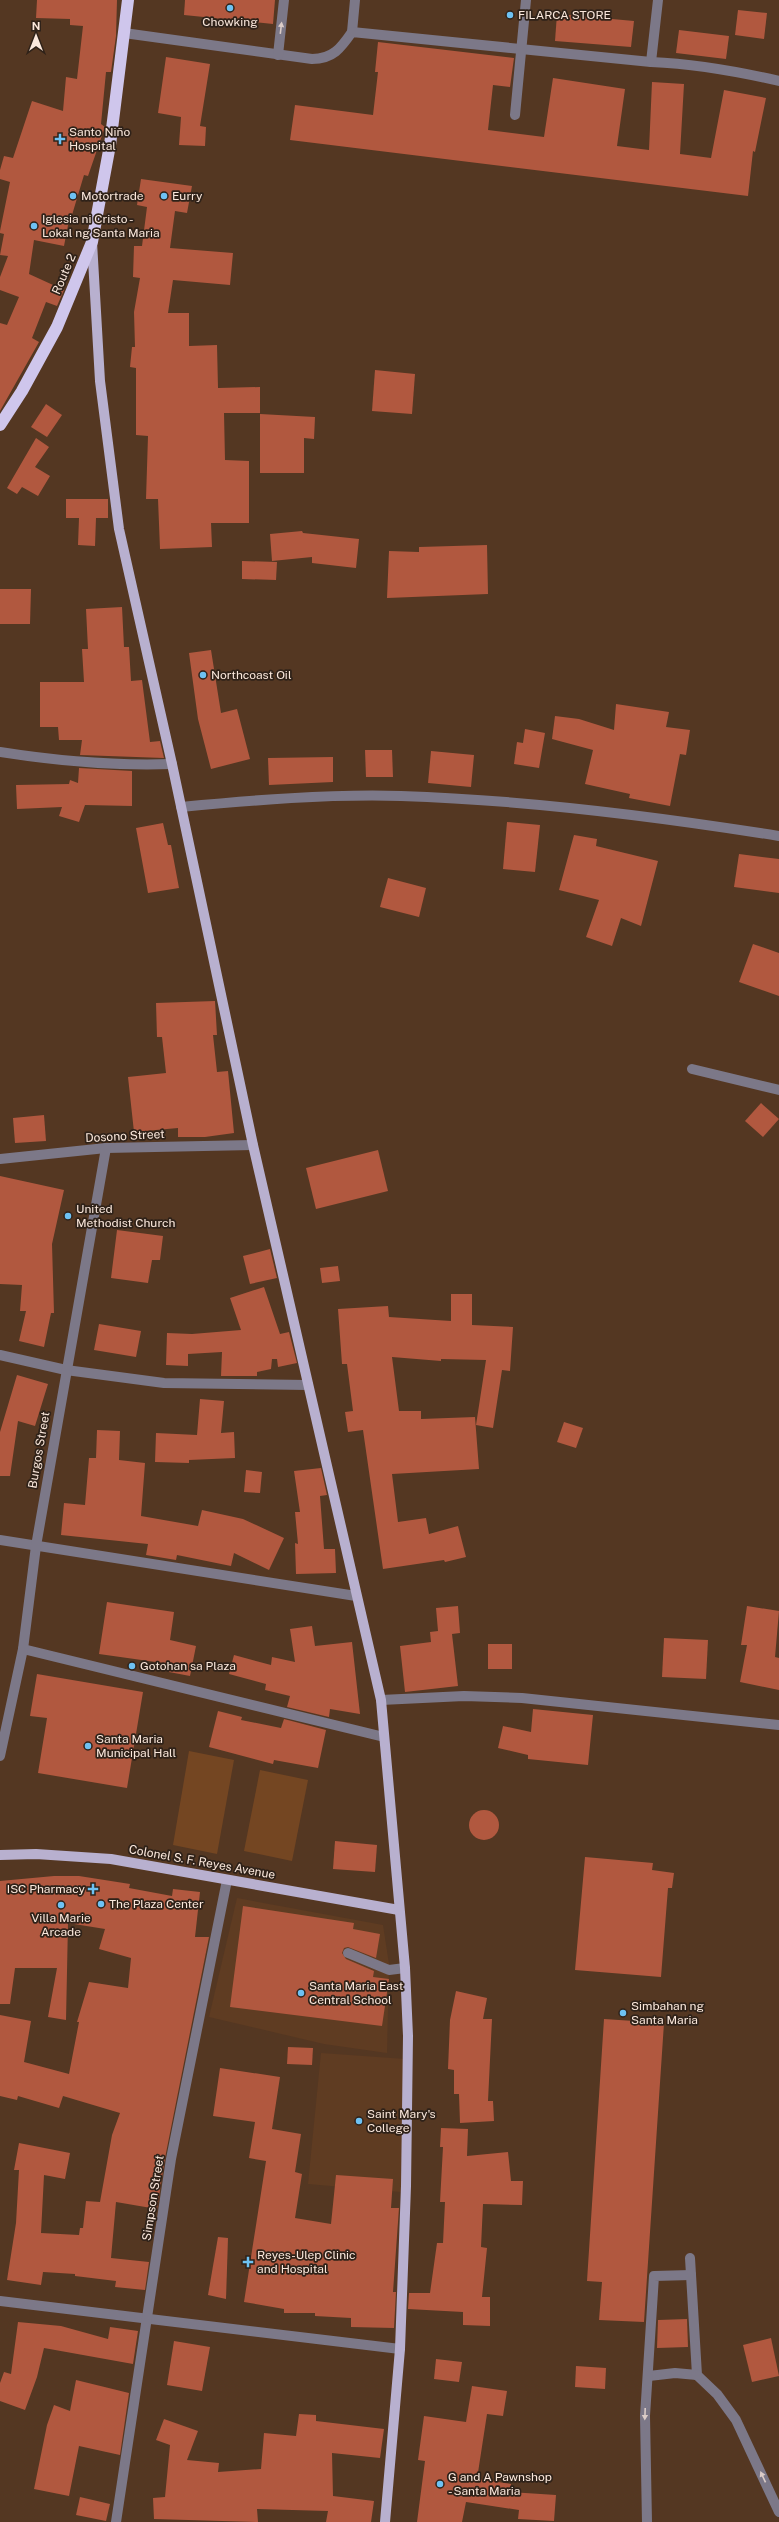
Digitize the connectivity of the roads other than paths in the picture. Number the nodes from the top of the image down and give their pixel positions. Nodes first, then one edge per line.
1 (128, 0) edge
2 (284, 0) edge
3 (355, 0) edge
4 (526, 0) edge
5 (654, 0) edge
6 (658, 0) edge
7 (352, 32) junction
8 (124, 33) junction
9 (522, 49) junction
10 (278, 55) junction
11 (651, 62) junction
12 (779, 81) edge
13 (515, 115) dead end
14 (92, 242) junction
15 (0, 424) edge
16 (0, 752) edge
17 (172, 764) junction
18 (181, 807) junction
19 (779, 836) edge
20 (692, 1069) dead end
21 (779, 1090) edge
22 (252, 1145) junction
23 (106, 1148) junction
24 (0, 1159) edge
25 (0, 1355) edge
26 (66, 1370) junction
27 (308, 1385) junction
28 (0, 1540) edge
29 (36, 1546) junction
30 (356, 1596) junction
31 (23, 1649) junction
32 (381, 1700) junction
33 (779, 1725) edge
34 (384, 1737) junction
35 (0, 1756) edge
36 (0, 1855) edge
37 (227, 1880) junction
38 (399, 1910) junction
39 (348, 1953) dead end
40 (406, 1968) junction
41 (690, 2258) dead end
42 (691, 2275) junction
43 (0, 2301) edge
44 (148, 2319) junction
45 (400, 2349) junction
46 (697, 2375) junction
47 (649, 2376) junction
48 (779, 2512) edge
49 (116, 2522) edge
50 (385, 2522) edge
51 (647, 2522) edge

1 - 8 highway, Route 2
10 -> 2 street
3 - 7 street
4 - 9 street
5 - 6 street
6 - 11 street
7 - 9 street
7 - 10 street
8 - 10 street
8 - 14 highway, Route 2
9 - 11 street
9 - 13 street
11 - 12 street
14 - 15 highway, Route 2
14 - 17 main road
16 - 17 street
17 - 18 main road
18 - 19 street
18 - 22 main road
20 - 21 street
22 - 23 street, Dosono Street
22 - 27 main road
23 - 24 street, Dosono Street
23 - 26 street, Burgos Street
25 - 26 street
26 - 27 street
26 - 29 street, Burgos Street
27 - 30 main road
28 - 29 street
29 - 30 street
29 - 31 street, Burgos Street
30 - 32 main road
31 - 34 street
31 - 35 street, Burgos Street
32 - 33 street
32 - 34 main road
34 - 38 main road
36 - 37 main road, Colonel S. F. Reyes Avenue
37 - 38 main road, Colonel S. F. Reyes Avenue
37 - 44 street, Simpson Street
38 - 40 main road
39 - 40 street
40 - 45 main road
41 - 42 street
42 - 46 street
42 - 47 street
43 - 44 street
44 - 45 street
44 - 49 street, Simpson Street
45 - 50 main road
46 - 47 street
48 -> 46 street
47 -> 51 street

